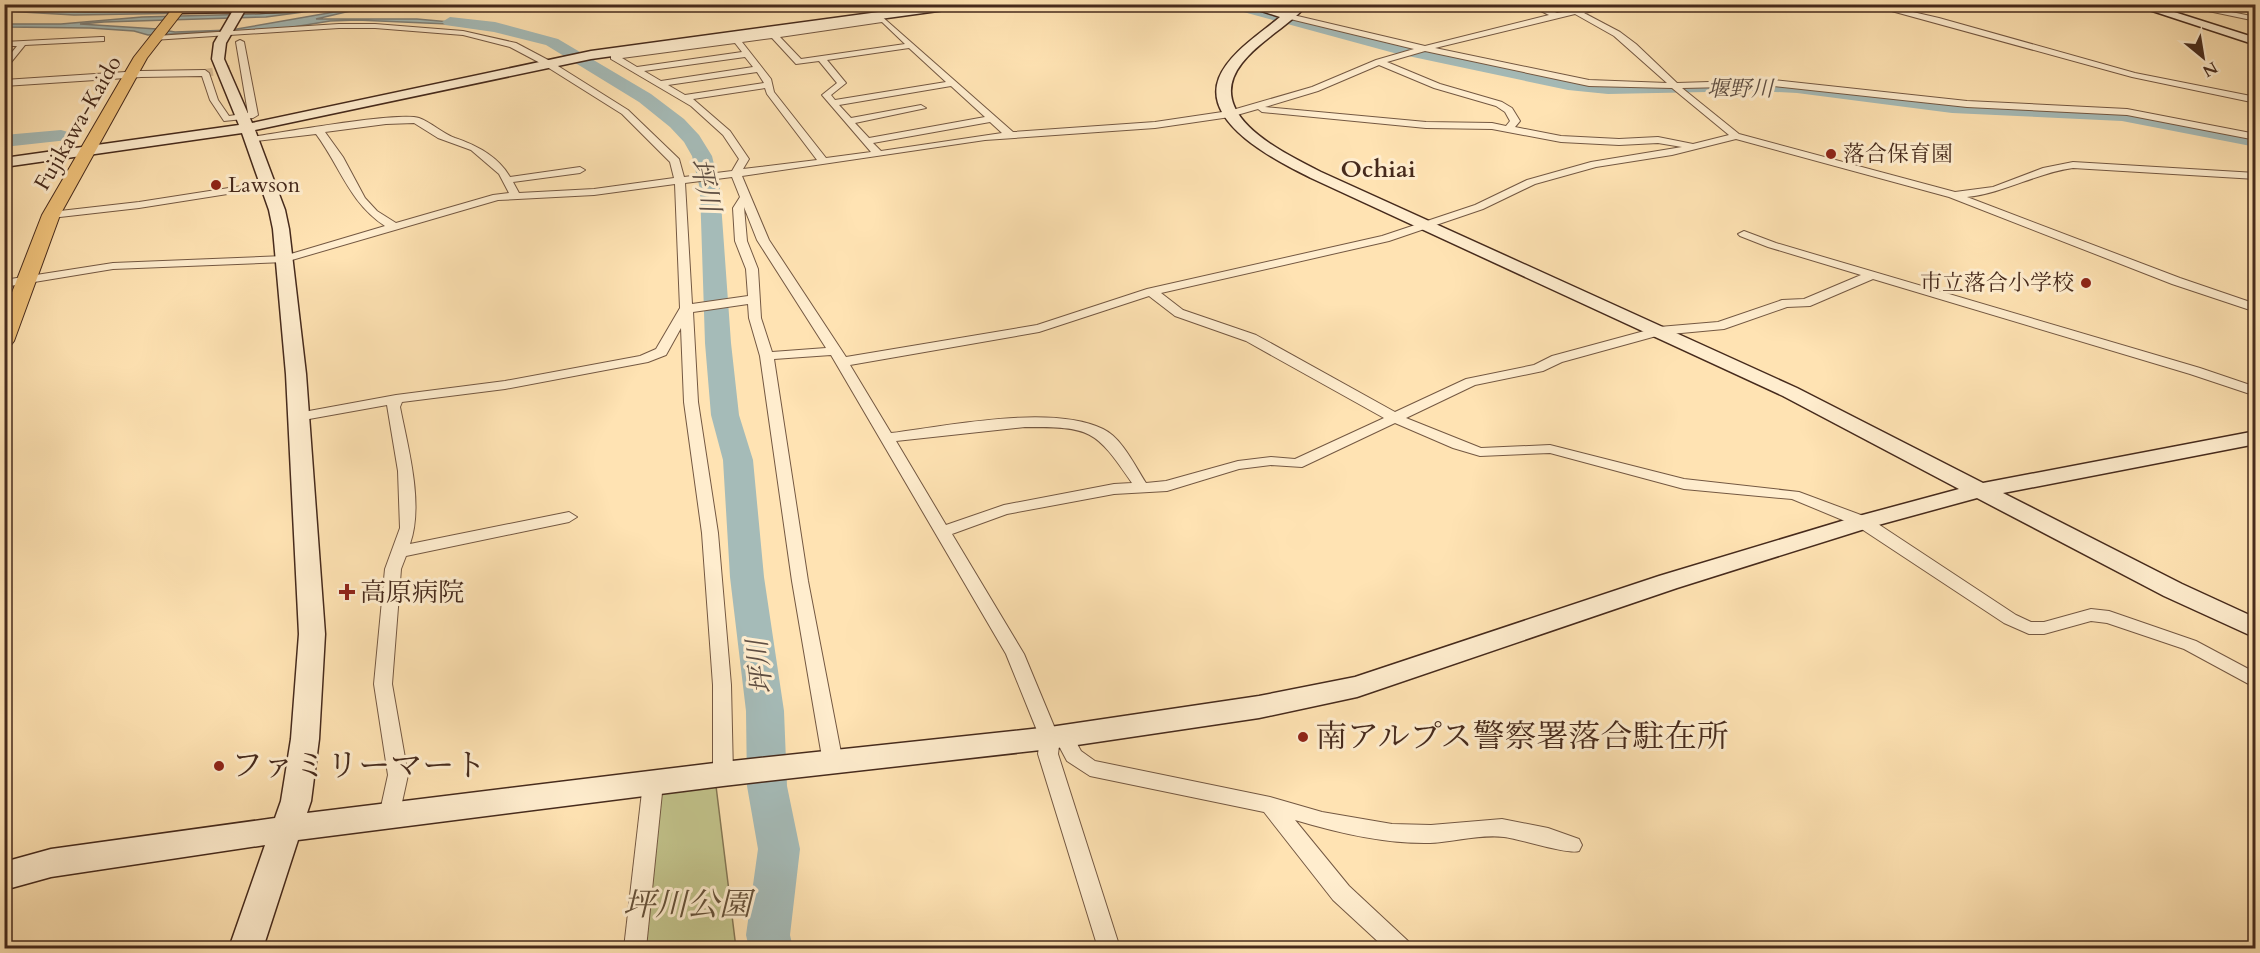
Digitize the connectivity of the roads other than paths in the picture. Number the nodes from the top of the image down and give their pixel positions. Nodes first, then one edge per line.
1 (54, 4) edge
2 (113, 4) edge
3 (322, 4) edge
4 (967, 4) edge
5 (1245, 4) edge
6 (1303, 4) edge
7 (1530, 4) edge
8 (1625, 4) edge
9 (1869, 4) edge
10 (2136, 4) edge
11 (2178, 4) edge
12 (241, 8) edge
13 (180, 9) edge
14 (1577, 12) junction
15 (1556, 15) junction
16 (880, 18) junction
17 (1286, 19) junction
18 (2256, 19) edge
19 (772, 33) junction
20 (156, 38) junction
21 (232, 38) junction
22 (101, 39) dead end
23 (736, 39) junction
24 (2256, 42) edge
25 (23, 43) junction
26 (4, 44) edge
27 (911, 45) junction
28 (1422, 50) junction
29 (747, 54) junction
30 (821, 59) junction
31 (1379, 62) junction
32 (548, 63) junction
33 (4, 69) edge
34 (758, 69) junction
35 (636, 70) junction
36 (131, 74) junction
37 (4, 83) edge
38 (953, 83) junction
39 (660, 84) junction
40 (768, 85) junction
41 (1675, 85) junction
42 (684, 98) junction
43 (2256, 100) edge
44 (833, 103) junction
45 (921, 108) dead end
46 (1254, 108) junction
47 (1230, 114) junction
48 (992, 118) junction
49 (849, 121) junction
50 (247, 128) junction
51 (1509, 129) junction
52 (318, 130) junction
53 (1010, 135) junction
54 (1736, 136) junction
55 (2256, 138) edge
56 (867, 141) junction
57 (1695, 146) junction
58 (86, 153) junction
59 (878, 154) junction
60 (823, 161) junction
61 (4, 163) edge
62 (580, 170) dead end
63 (736, 173) junction
64 (2256, 176) edge
65 (507, 180) junction
66 (684, 180) junction
67 (268, 185) junction
68 (515, 195) junction
69 (1953, 195) junction
70 (747, 197) junction
71 (51, 215) junction
72 (1424, 224) junction
73 (394, 227) junction
74 (1744, 234) dead end
75 (285, 259) junction
76 (1874, 274) junction
77 (26, 280) junction
78 (4, 284) edge
79 (1151, 291) junction
80 (749, 299) junction
81 (691, 308) junction
82 (2256, 308) edge
83 (1659, 331) junction
84 (5, 339) edge
85 (767, 356) junction
86 (838, 357) junction
87 (2256, 392) edge
88 (396, 399) junction
89 (298, 417) junction
90 (1397, 419) junction
91 (2255, 437) edge
92 (886, 438) junction
93 (1141, 486) junction
94 (1981, 490) junction
95 (569, 517) dead end
96 (1863, 522) junction
97 (942, 532) junction
98 (399, 552) junction
99 (2256, 629) edge
100 (2256, 681) edge
101 (1057, 737) junction
102 (827, 763) junction
103 (730, 774) junction
104 (652, 783) junction
105 (1270, 805) junction
106 (389, 816) junction
107 (285, 829) junction
108 (1572, 844) dead end
109 (4, 876) edge
110 (246, 948) edge
111 (635, 948) edge
112 (1109, 948) edge
113 (1400, 948) edge

1 - 2 street
3 - 12 street
4 - 16 street
5 - 17 street
6 - 17 street
7 - 15 street
8 - 14 street
9 - 43 street
10 - 24 street
11 - 18 street
12 - 13 street
12 - 21 street
13 - 20 main road, Fujikawa-Kaido
14 - 15 street
14 - 41 street
15 - 28 street
16 - 19 street
16 - 27 street
17 - 28 street
17 - 47 street
19 - 23 street
19 - 30 street
19 - 32 street
20 - 21 street
20 - 36 main road, Fujikawa-Kaido
21 - 32 street
21 - 50 street
21 - 50 street
22 - 25 street
23 - 29 street
23 - 35 street
25 - 26 street
25 - 33 street
27 - 30 street
27 - 38 street
28 - 31 street
28 - 41 street
29 - 34 street
29 - 35 street
30 - 44 street
31 - 46 street
31 - 51 street
32 - 50 street
32 - 66 street
34 - 39 street
34 - 40 street
35 - 39 street
36 - 37 street
36 - 50 street
36 - 58 main road, Fujikawa-Kaido
38 - 44 street
38 - 48 street
39 - 42 street
40 - 42 street
40 - 60 street
41 - 54 street
41 - 55 street
42 - 63 street
44 - 49 street
45 - 49 street
46 - 47 street
46 - 51 street
47 - 53 street
47 - 72 street
48 - 53 street
48 - 56 street
49 - 56 street
50 - 52 street
50 - 58 street
50 - 67 street
51 - 57 street
52 - 65 street
52 - 73 street
53 - 59 street
54 - 57 street
54 - 69 street
56 - 59 street
57 - 72 street
58 - 61 street
58 - 71 main road, Fujikawa-Kaido
59 - 60 street
60 - 63 street
62 - 65 street
63 - 66 street
63 - 70 street
64 - 69 street
65 - 68 street
66 - 68 street
66 - 81 street
67 - 71 street
67 - 75 street
68 - 73 street
69 - 82 street
70 - 80 street
70 - 86 street
71 - 77 main road, Fujikawa-Kaido
72 - 79 street
72 - 83 street
73 - 75 street
74 - 76 street
75 - 77 street
75 - 89 street
76 - 83 street
76 - 87 street
77 - 78 street
77 - 84 main road, Fujikawa-Kaido
79 - 86 street
79 - 90 street
80 - 81 street
80 - 85 street
81 - 88 street
81 - 103 street
83 - 90 street
83 - 94 street
85 - 86 street
85 - 102 street
86 - 92 street
88 - 89 street
88 - 98 street
89 - 107 street
90 - 93 street
90 - 96 street
91 - 94 street
92 - 93 street
92 - 97 street
93 - 97 street
94 - 96 street
94 - 99 street
95 - 98 street
96 - 100 street
96 - 101 street
97 - 101 street
98 - 106 street
101 - 102 street
101 - 105 street
101 - 112 street
102 - 103 street
103 - 104 street
104 - 106 street
104 - 111 street
105 - 108 street
105 - 113 street
106 - 107 street
107 - 109 street
107 - 110 street

